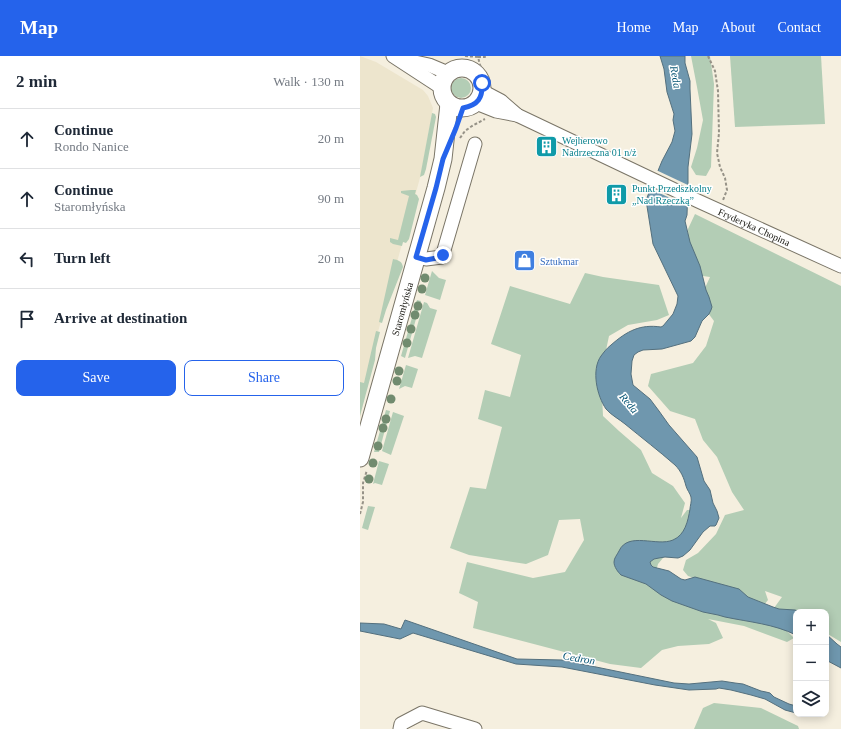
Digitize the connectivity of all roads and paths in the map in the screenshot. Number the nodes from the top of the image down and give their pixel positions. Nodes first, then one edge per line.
1 (708, 56) edge
2 (396, 57) edge
3 (465, 64) edge
4 (472, 98) junction
5 (475, 144) dead end
6 (723, 200) dead end
7 (416, 257) junction
8 (841, 266) edge
9 (360, 458) edge
10 (400, 729) edge
11 (475, 729) edge

1 - 6 path
2 - 3 street
3 - 4 main road
3 - 4 path
3 - 4 main road
4 - 7 main road, Staromłyńska
4 - 8 street, Fryderyka Chopina
5 - 7 street
7 - 9 main road, Staromłyńska
10 - 11 street

